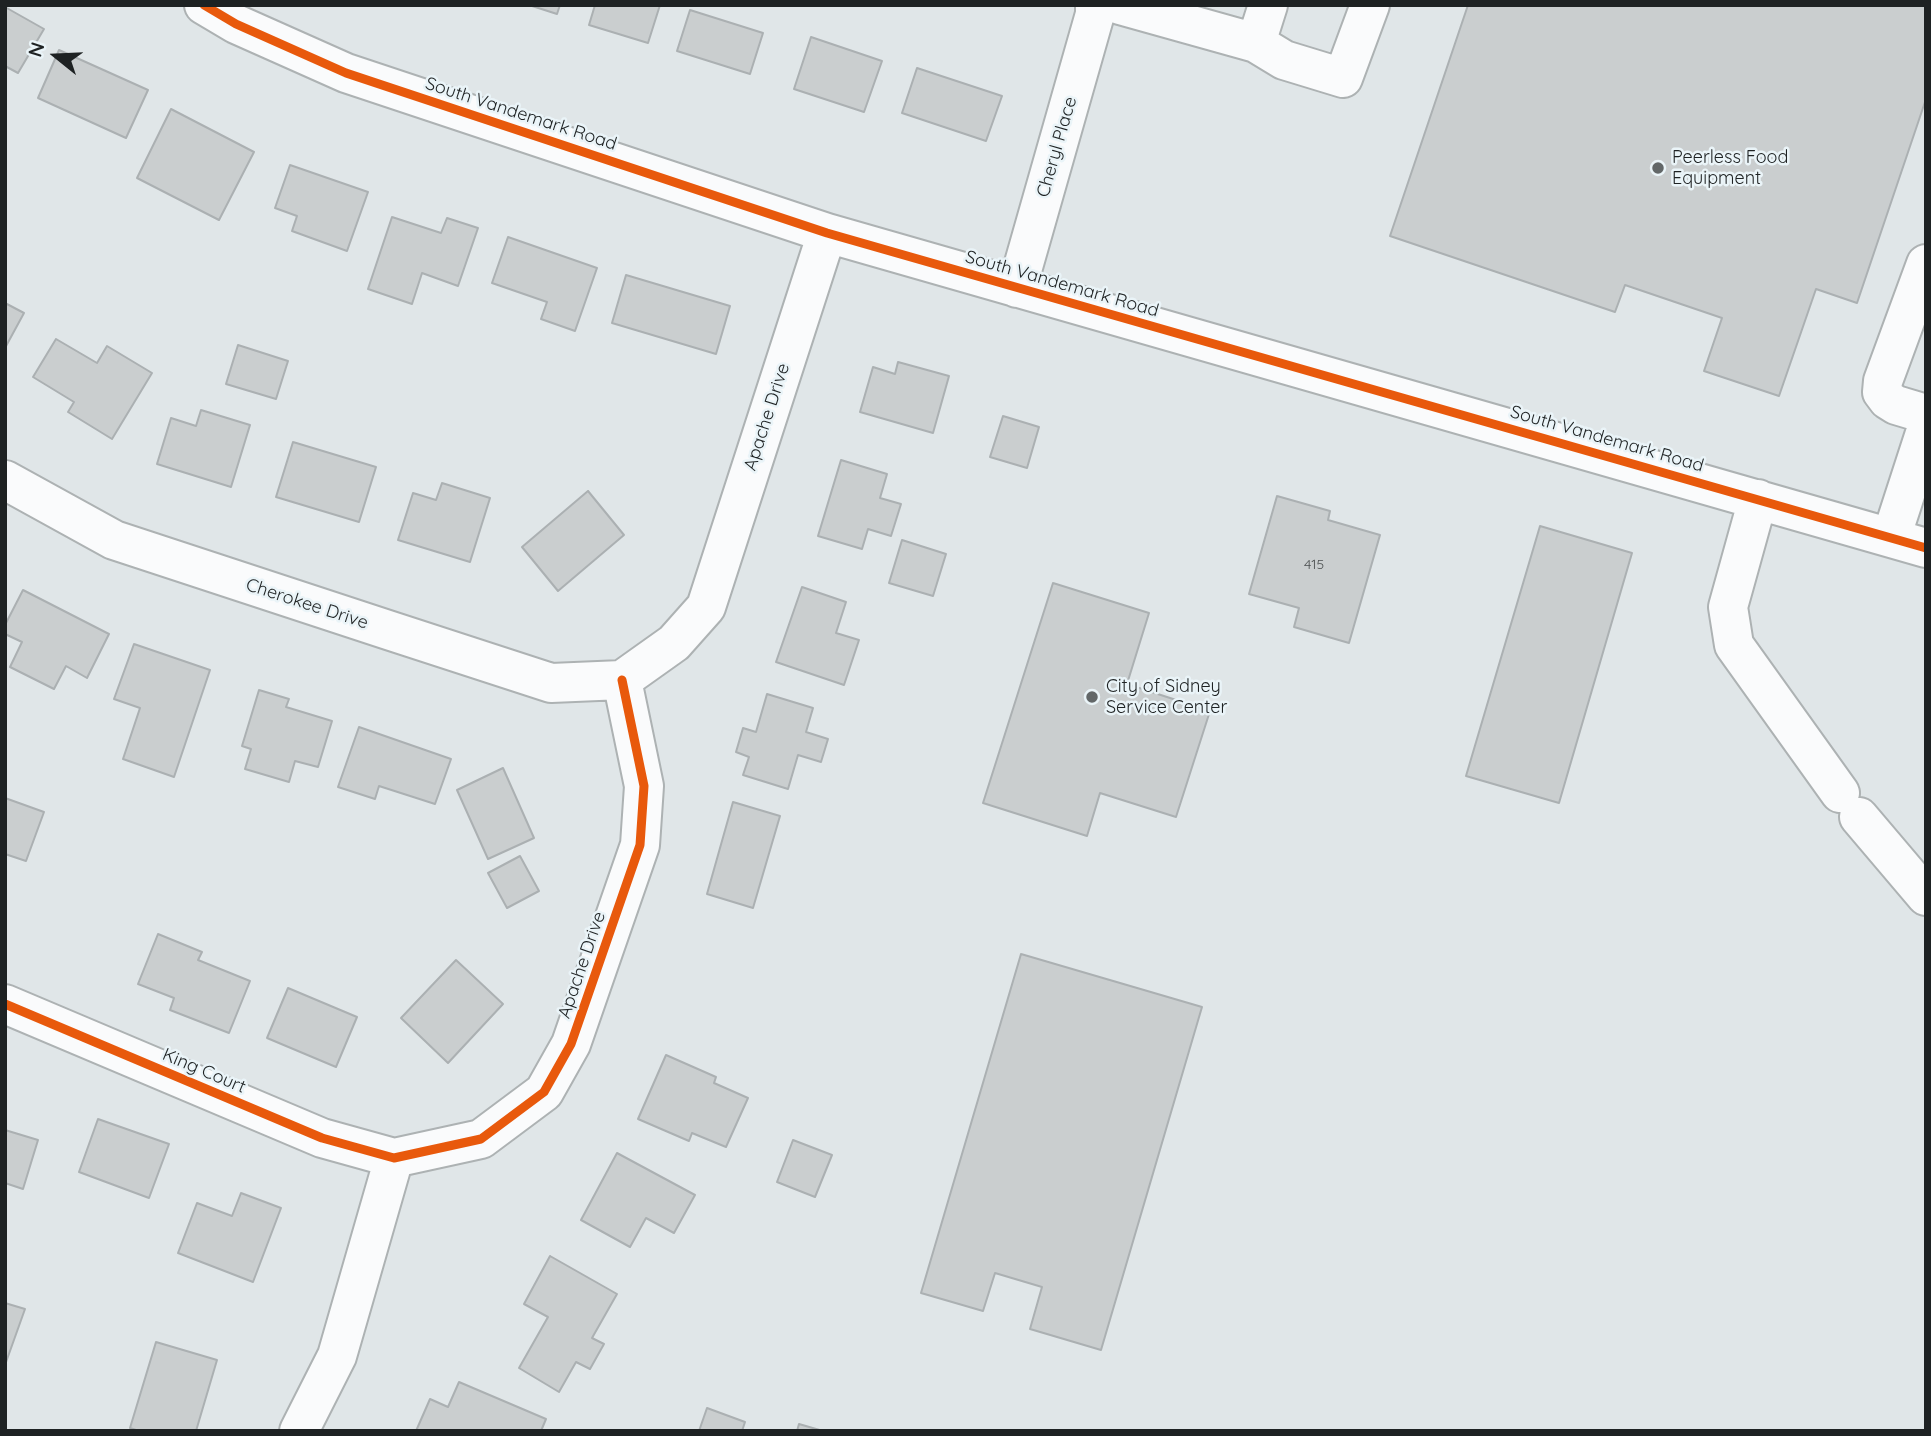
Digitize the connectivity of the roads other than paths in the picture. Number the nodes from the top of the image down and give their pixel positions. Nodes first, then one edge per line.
1 (204, 5) edge
2 (1095, 5) edge
3 (1120, 5) edge
4 (1268, 5) edge
5 (1370, 5) edge
6 (1256, 43) junction
7 (827, 233) junction
8 (1926, 264) edge
9 (1017, 288) junction
10 (1926, 414) edge
11 (1926, 430) edge
12 (5, 480) edge
13 (1758, 499) junction
14 (1908, 543) edge
15 (622, 680) junction
16 (1926, 897) edge
17 (5, 1004) edge
18 (394, 1158) junction
19 (299, 1431) edge

1 - 7 street, South Vandemark Road
2 - 9 street, Cheryl Place
3 - 6 street
4 - 6 street
5 - 6 street
7 - 9 street, South Vandemark Road
7 - 15 street, Apache Drive
8 - 10 street
9 - 13 street, South Vandemark Road
11 - 14 street
12 - 15 street, Cherokee Drive
13 - 14 street, South Vandemark Road
13 - 16 street
15 - 18 street, Apache Drive
17 - 18 street, King Court
18 - 19 street

